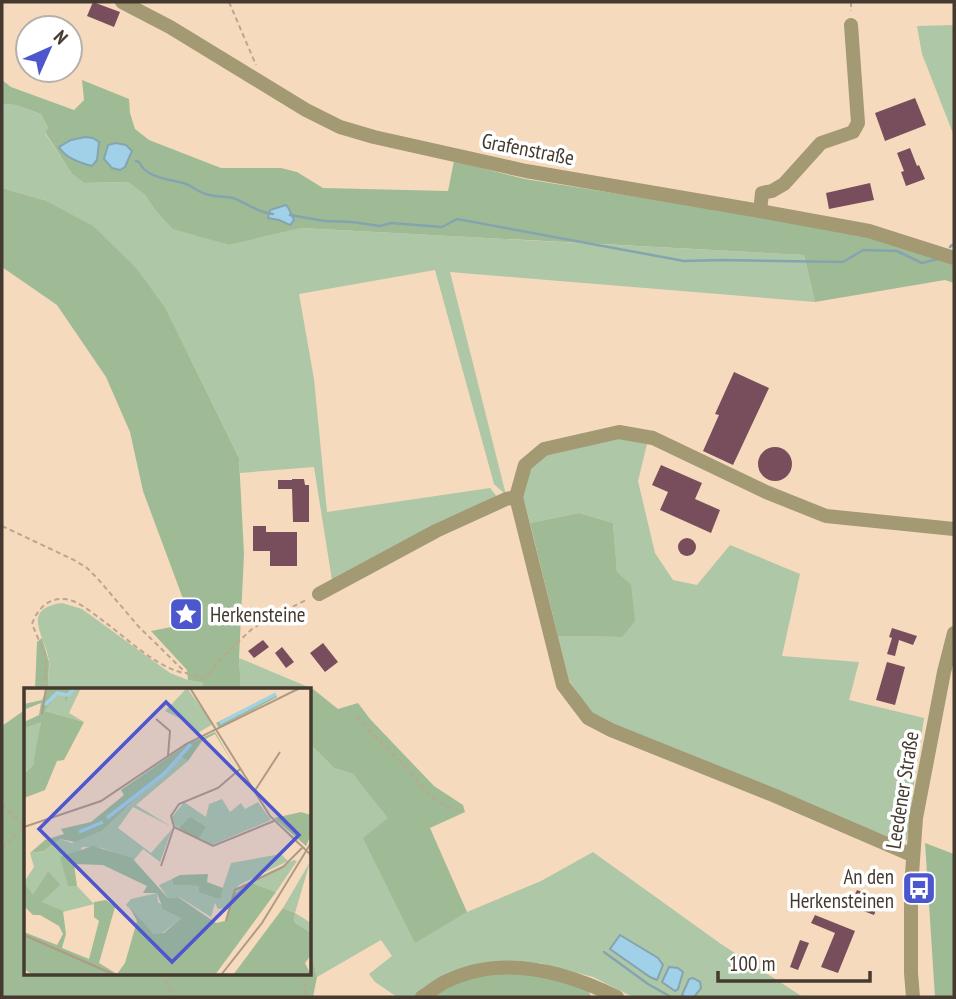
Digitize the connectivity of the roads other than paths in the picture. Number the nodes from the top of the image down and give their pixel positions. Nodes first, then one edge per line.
1 (121, 2) edge
2 (851, 25) dead end
3 (760, 211) junction
4 (954, 258) edge
5 (516, 497) junction
6 (954, 529) edge
7 (318, 594) road end
8 (954, 634) edge
9 (949, 671) edge
10 (912, 855) junction
11 (422, 997) edge
12 (617, 997) edge
13 (913, 997) edge

1 - 3 street, Grafenstraße
2 - 3 street
3 - 4 street, Grafenstraße
5 - 6 street
5 - 7 street
5 - 10 street
8 - 9 street, Leedener Straße
9 - 10 street, Leedener Straße
10 - 13 street, Leedener Straße
11 - 12 street

